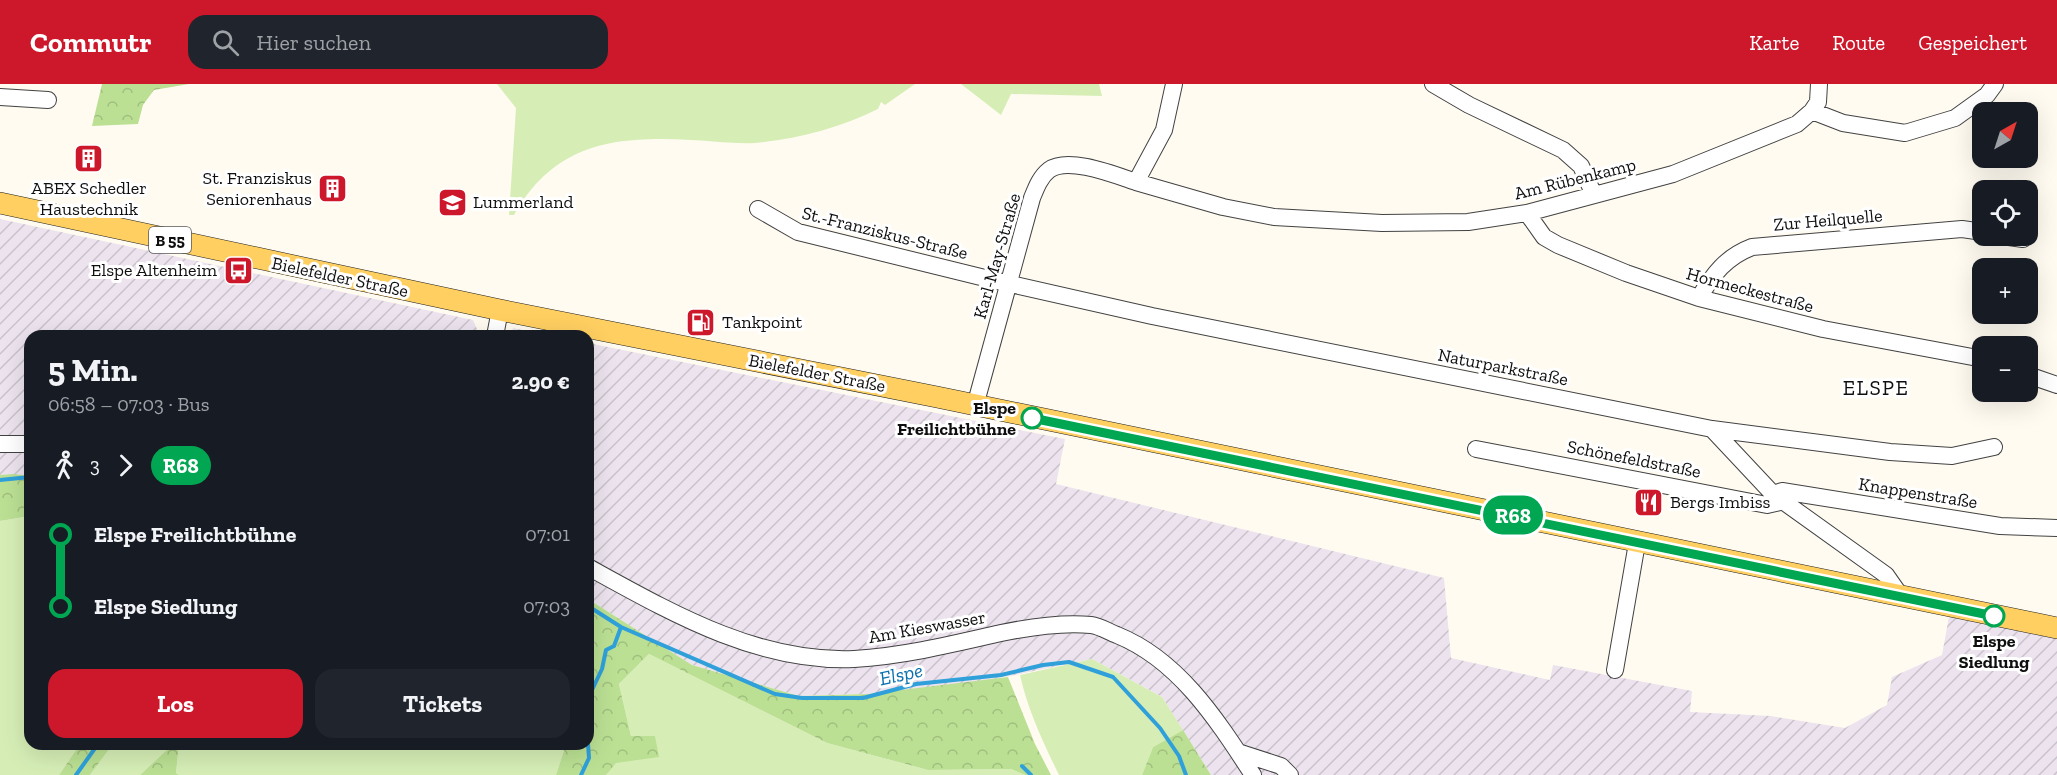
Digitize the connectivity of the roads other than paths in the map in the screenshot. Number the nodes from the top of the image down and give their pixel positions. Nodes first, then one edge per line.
1 (1174, 84) edge
2 (1433, 84) edge
3 (1819, 84) edge
4 (1995, 84) edge
5 (0, 97) edge
6 (48, 100) dead end
7 (1812, 111) junction
8 (1136, 182) junction
9 (1594, 195) junction
10 (0, 203) edge
11 (758, 209) dead end
12 (1527, 213) junction
13 (1972, 230) edge
14 (1008, 283) junction
15 (1699, 298) junction
16 (500, 310) junction
17 (496, 330) edge
18 (1972, 357) edge
19 (2038, 378) edge
20 (2057, 385) edge
21 (975, 406) junction
22 (1713, 429) junction
23 (0, 444) edge
24 (24, 444) edge
25 (1994, 447) dead end
26 (1476, 448) dead end
27 (1778, 498) junction
28 (2057, 528) edge
29 (1637, 543) junction
30 (594, 570) edge
31 (1900, 595) junction
32 (2057, 628) edge
33 (1615, 670) dead end
34 (1238, 752) junction
35 (1253, 775) edge
36 (1290, 775) edge

1 - 8 street
2 - 9 street
3 - 7 street
4 - 7 street
5 - 6 street
7 - 9 street, Am Rübenkamp
8 - 12 street, Am Rübenkamp
8 - 14 street, Karl-May-Straße
9 - 12 street, Am Rübenkamp
10 - 16 main road, Bielefelder Straße / B 55
11 - 14 street, St.-Franziskus-Straße
12 - 15 street, Hormeckestraße
13 - 15 street, Zur Heilquelle
14 - 21 street, Karl-May-Straße
14 - 22 street, Naturparkstraße
15 - 18 street, Hormeckestraße
16 - 17 street
16 - 21 main road, Bielefelder Straße / B 55
19 - 20 street
21 - 29 main road, Bielefelder Straße / B 55
22 - 25 street, Naturparkstraße
22 - 27 street
23 - 24 street
26 - 27 street, Schönefeldstraße
27 - 28 street, Knappenstraße
27 - 31 street
29 - 31 main road, Bielefelder Straße / B 55
29 - 33 street
30 - 34 street, Am Kieswasser
31 - 32 main road, Bielefelder Straße / B 55
34 - 35 street, Am Kieswasser
34 - 36 street

